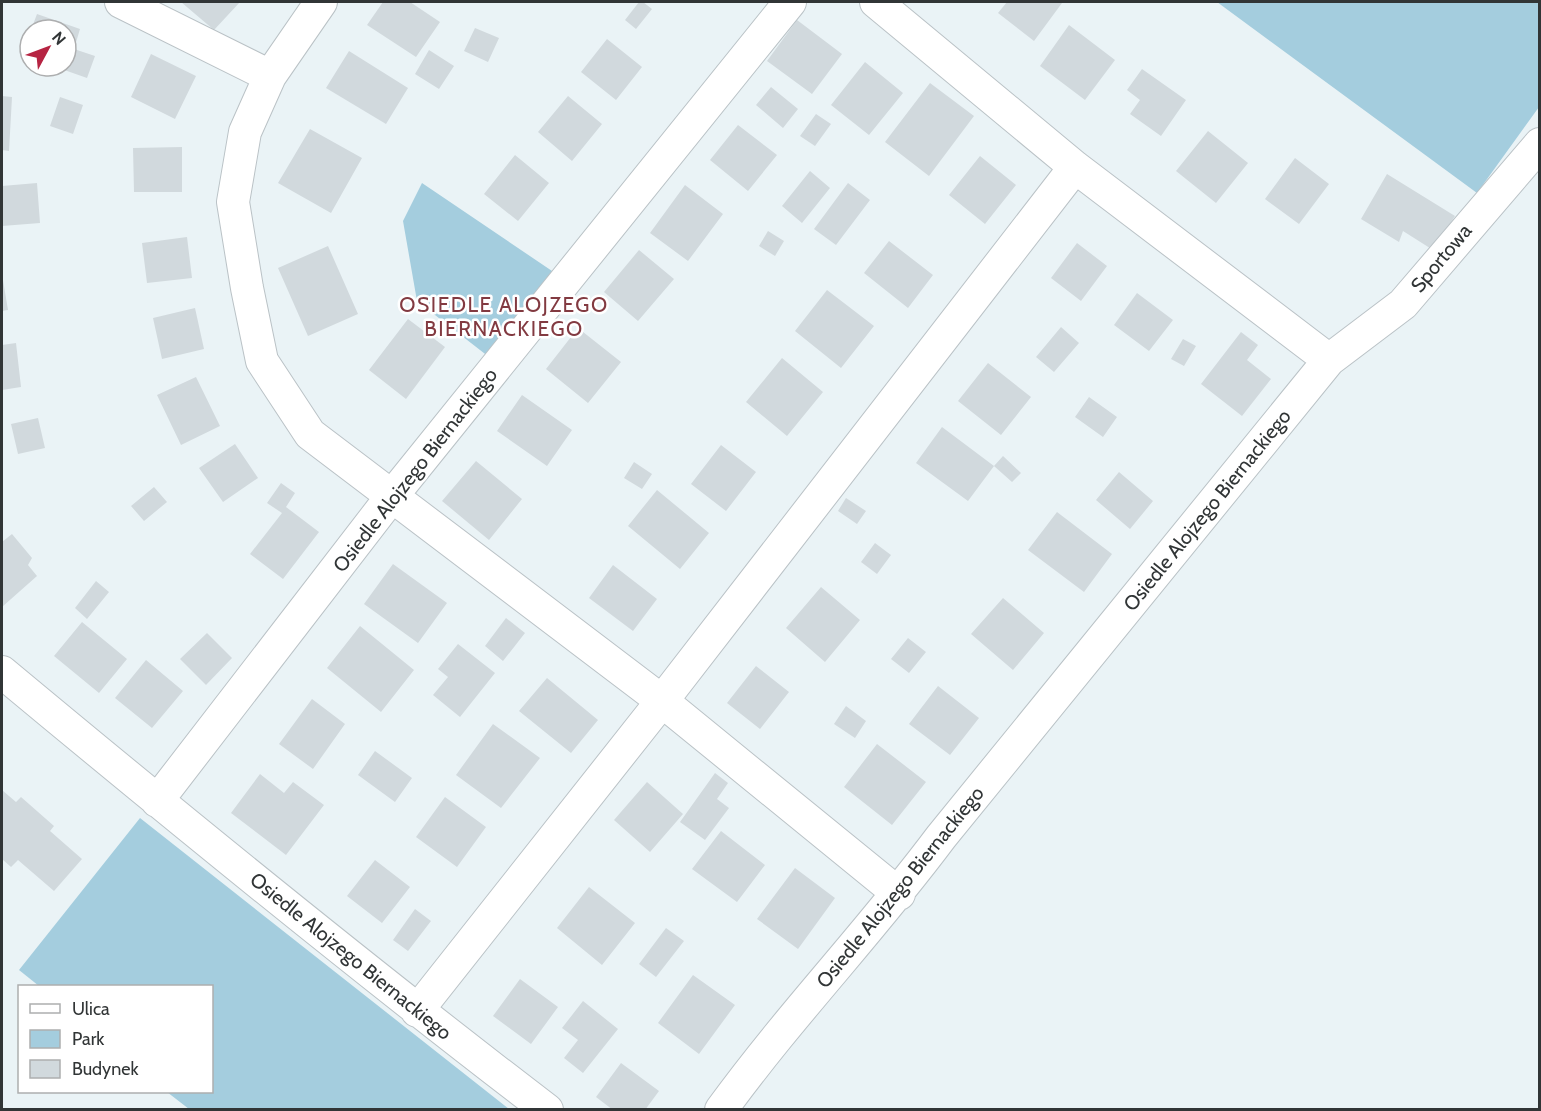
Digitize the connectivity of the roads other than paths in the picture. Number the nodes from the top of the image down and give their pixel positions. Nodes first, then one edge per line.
1 (122, 2) edge
2 (321, 2) edge
3 (790, 2) edge
4 (876, 2) edge
5 (270, 76) junction
6 (1539, 144) edge
7 (1076, 167) junction
8 (1329, 360) junction
9 (392, 496) junction
10 (2, 672) edge
11 (662, 701) junction
12 (157, 801) junction
13 (899, 894) junction
14 (417, 1011) junction
15 (547, 1110) edge
16 (721, 1110) edge

1 - 5 street
2 - 5 street
3 - 9 street, Osiedle Alojzego Biernackiego
4 - 7 street
5 - 9 street
6 - 8 street, Sportowa
7 - 8 street
7 - 11 street
8 - 13 street, Osiedle Alojzego Biernackiego
9 - 11 street
9 - 12 street, Osiedle Alojzego Biernackiego
10 - 12 street, Osiedle Alojzego Biernackiego
11 - 13 street
11 - 14 street
12 - 14 street, Osiedle Alojzego Biernackiego
13 - 16 street, Osiedle Alojzego Biernackiego
14 - 15 street, Osiedle Alojzego Biernackiego

